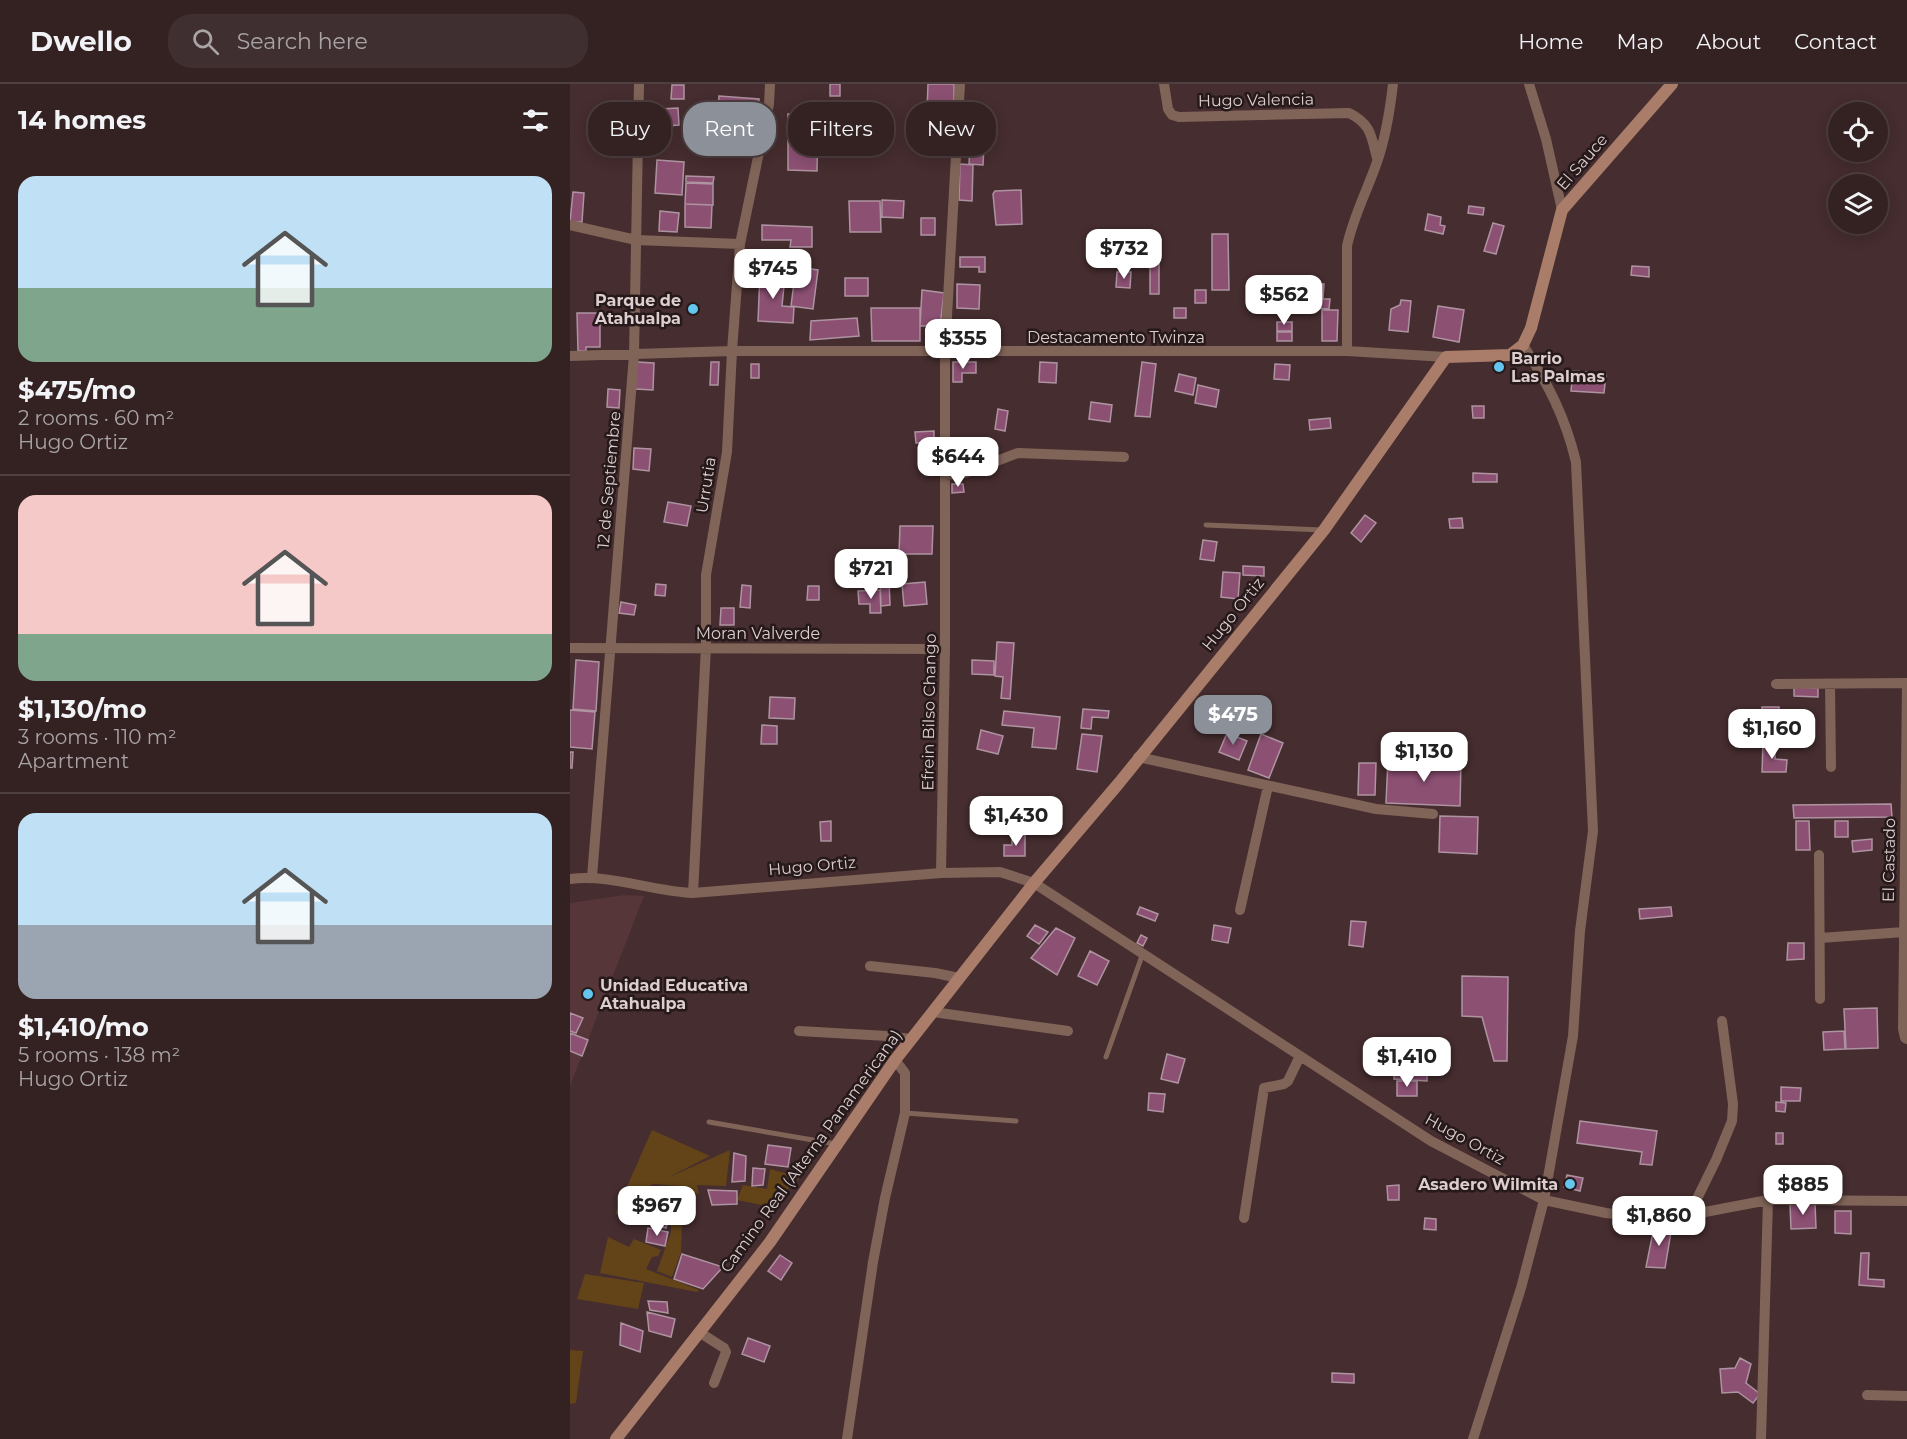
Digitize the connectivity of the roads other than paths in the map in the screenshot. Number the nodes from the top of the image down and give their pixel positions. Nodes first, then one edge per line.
1 (639, 84) edge
2 (770, 84) edge
3 (960, 84) edge
4 (1164, 84) edge
5 (1393, 84) edge
6 (1529, 84) edge
7 (1672, 84) edge
8 (1378, 161) junction
9 (1562, 210) junction
10 (570, 225) edge
11 (636, 240) junction
12 (740, 244) junction
13 (1523, 345) junction
14 (732, 351) junction
15 (1347, 351) junction
16 (945, 352) junction
17 (634, 354) junction
18 (570, 356) edge
19 (1446, 357) junction
20 (1124, 457) dead end
21 (945, 475) junction
22 (1206, 525) dead end
23 (1324, 530) junction
24 (611, 647) junction
25 (706, 647) junction
26 (570, 648) edge
27 (945, 649) junction
28 (1906, 683) edge
29 (1776, 684) dead end
30 (1830, 684) junction
31 (1138, 757) junction
32 (1831, 767) dead end
33 (1268, 786) junction
34 (1433, 814) dead end
35 (1819, 855) dead end
36 (941, 873) junction
37 (592, 877) junction
38 (570, 879) edge
39 (1034, 883) junction
40 (693, 892) junction
41 (1240, 910) dead end
42 (1904, 932) junction
43 (1820, 938) junction
44 (1143, 953) junction
45 (870, 966) dead end
46 (959, 978) junction
47 (1820, 999) dead end
48 (933, 1012) junction
49 (1722, 1021) dead end
50 (799, 1031) dead end
51 (1068, 1031) dead end
52 (1906, 1038) edge
53 (912, 1039) junction
54 (1300, 1056) junction
55 (1106, 1057) dead end
56 (896, 1060) junction
57 (905, 1113) junction
58 (1016, 1121) dead end
59 (709, 1122) dead end
60 (837, 1145) junction
61 (1544, 1200) junction
62 (1768, 1200) junction
63 (1907, 1201) edge
64 (1688, 1217) junction
65 (1244, 1218) dead end
66 (699, 1332) junction
67 (714, 1383) dead end
68 (1867, 1395) dead end
69 (1907, 1396) edge
70 (616, 1439) edge
71 (848, 1439) edge
72 (1473, 1439) edge
73 (1761, 1439) edge

1 - 11 street, 12 de Septiembre
2 - 12 street, Urrutia
3 - 16 street, Efrein Bilso Chango
4 - 8 street, Hugo Valencia
5 - 8 street
6 - 9 street
7 - 9 street, El Sauce
8 - 15 street
9 - 13 street, El Sauce
10 - 11 street
11 - 12 street
11 - 17 street, 12 de Septiembre
12 - 14 street, Urrutia
13 - 19 street
13 - 61 street
14 - 16 street, Destacamento Twinza
14 - 17 street, Destacamento Twinza
14 - 25 street, Urrutia
15 - 16 street, Destacamento Twinza
15 - 19 street, Destacamento Twinza
16 - 21 street, Efrein Bilso Chango
17 - 18 street, Destacamento Twinza
17 - 24 street, 12 de Septiembre
19 - 23 street, Hugo Ortiz
20 - 21 street
21 - 27 street, Efrein Bilso Chango
22 - 23 lane
23 - 31 street, Hugo Ortiz
24 - 25 street, Moran Valverde
24 - 26 street, Moran Valverde
24 - 37 street, 12 de Septiembre
25 - 27 street, Moran Valverde
25 - 40 street, Urrutia
27 - 36 street, Efrein Bilso Chango
28 - 30 street
28 - 42 street, El Castado
29 - 30 street
30 - 32 street
31 - 33 street
31 - 39 street, Hugo Ortiz
33 - 34 street
33 - 41 street
35 - 43 street
36 - 39 street, Hugo Ortiz
36 - 40 street, Hugo Ortiz
37 - 38 street, Hugo Ortiz
37 - 40 street, Hugo Ortiz
39 - 44 street, Hugo Ortiz
39 - 46 street, Camino Real (Alterna Panamericana)
42 - 43 street
42 - 52 street, El Castado
43 - 47 street
44 - 54 street, Hugo Ortiz
44 - 55 lane
45 - 46 street
46 - 48 street, Camino Real (Alterna Panamericana)
48 - 51 street
48 - 53 street, Camino Real (Alterna Panamericana)
49 - 64 street
50 - 53 street
53 - 56 street, Camino Real (Alterna Panamericana)
54 - 61 street, Hugo Ortiz
54 - 65 street
56 - 57 street
56 - 60 street, Camino Real (Alterna Panamericana)
57 - 58 lane
57 - 71 street
59 - 60 lane
60 - 66 street, Camino Real (Alterna Panamericana)
61 - 64 street, Hugo Ortiz
61 - 72 street
62 - 63 street, Hugo Ortiz
62 - 64 street, Hugo Ortiz
62 - 73 street
66 - 67 street
66 - 70 street, Camino Real (Alterna Panamericana)
68 - 69 street

